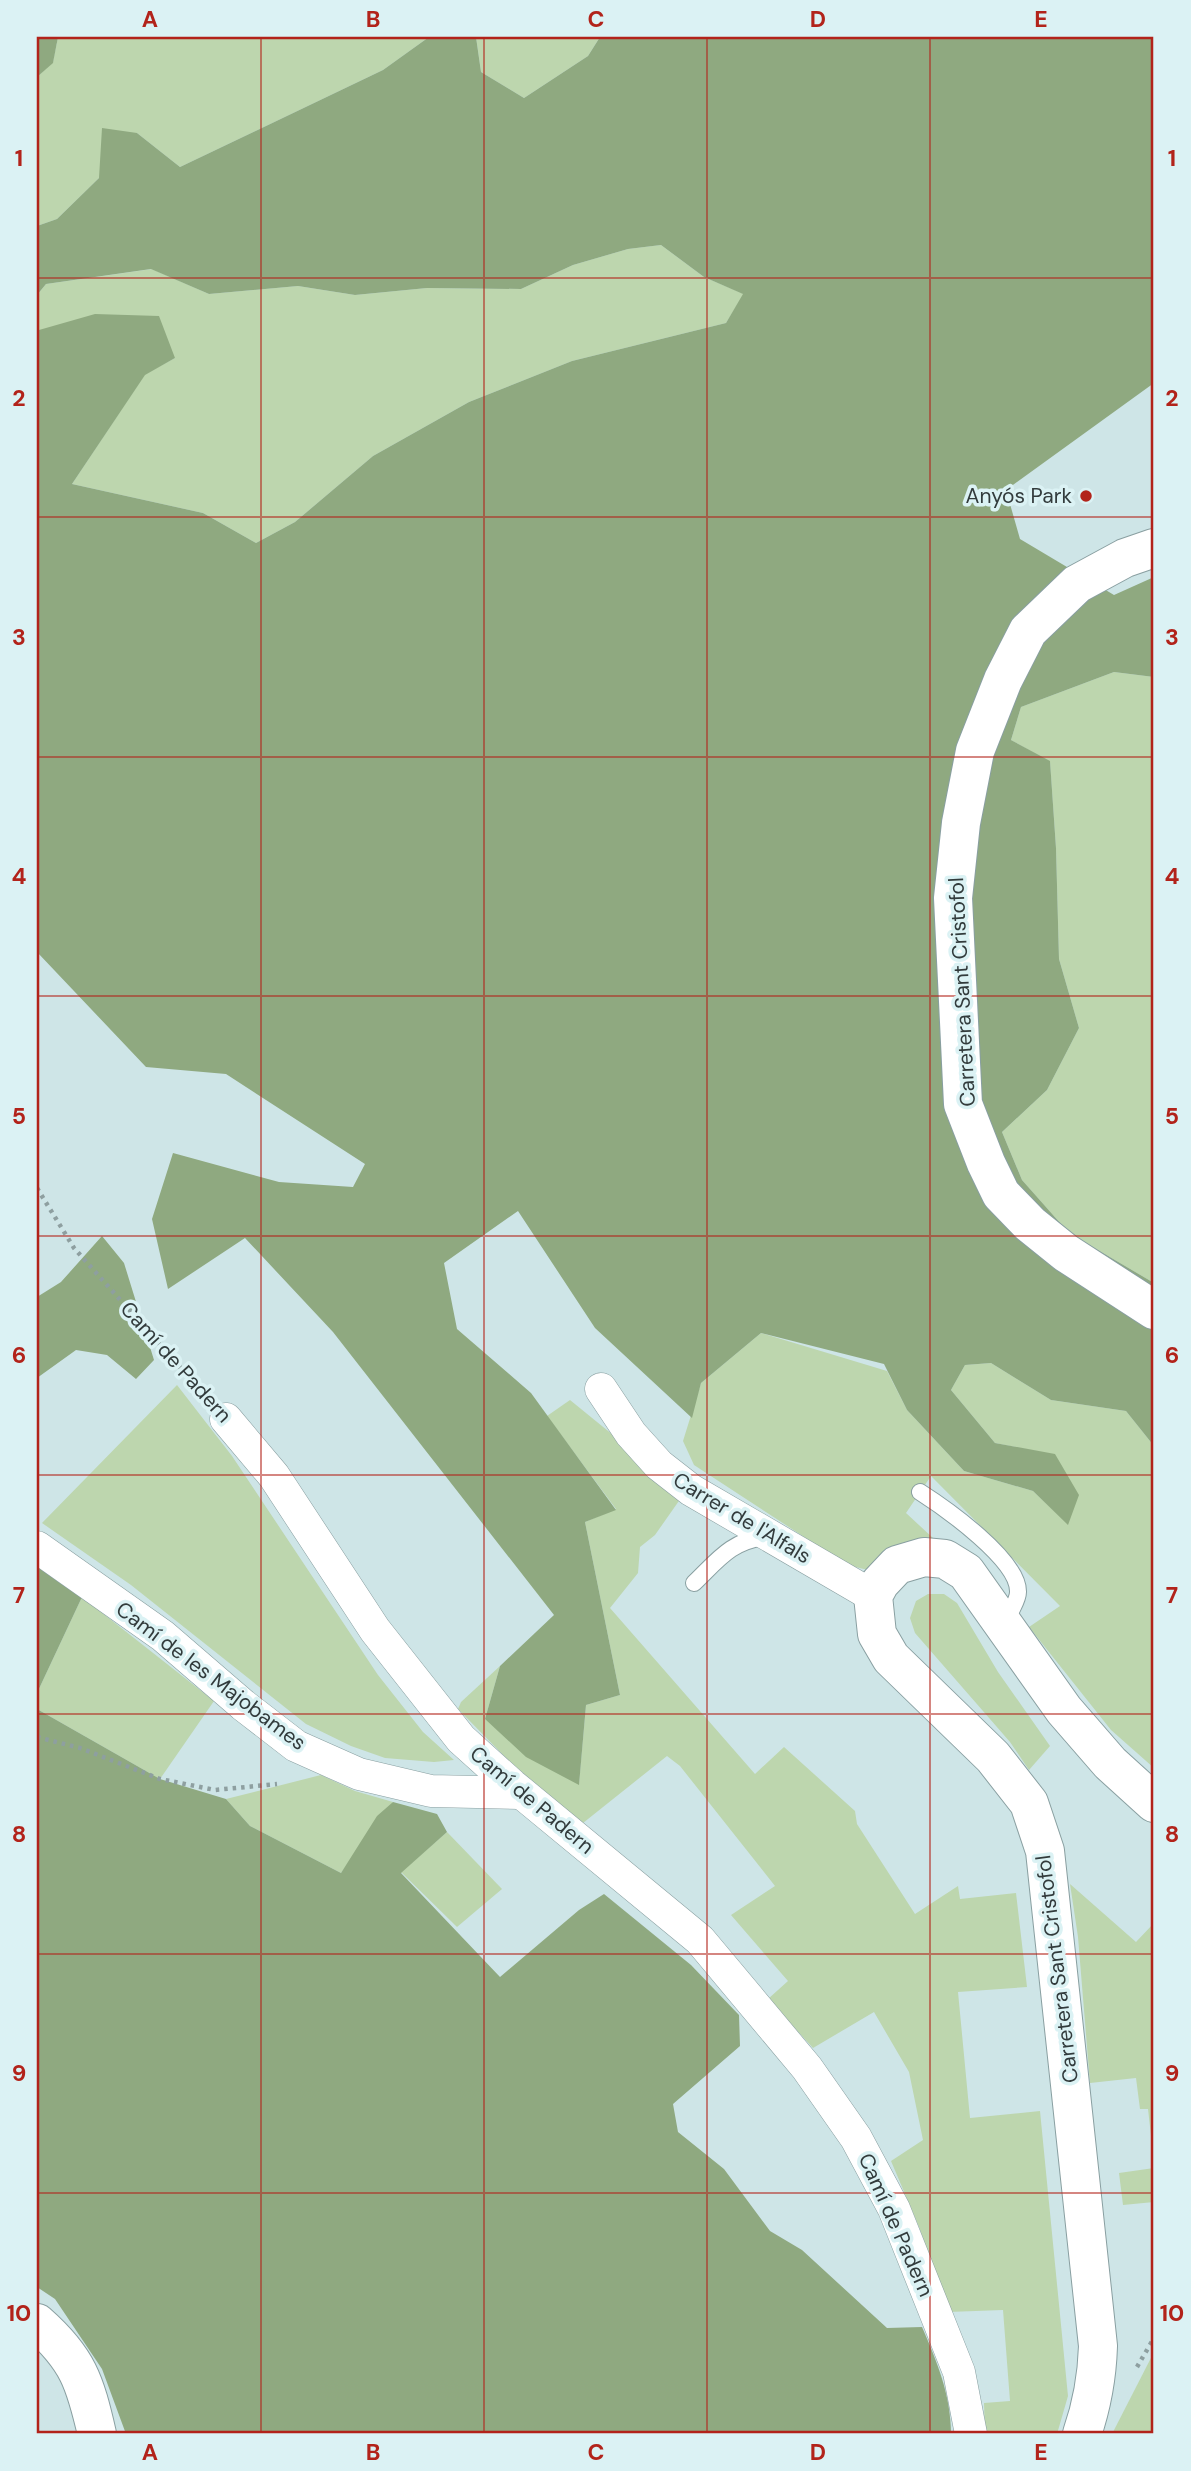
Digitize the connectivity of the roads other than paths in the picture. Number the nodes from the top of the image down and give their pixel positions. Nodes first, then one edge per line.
1 (1154, 548) edge
2 (1154, 1310) edge
3 (601, 1389) dead end
4 (226, 1419) road end
5 (920, 1492) dead end
6 (771, 1536) junction
7 (37, 1547) edge
8 (694, 1583) dead end
9 (873, 1596) junction
10 (1008, 1632) junction
11 (521, 1793) junction
12 (1154, 1803) edge
13 (37, 2323) edge
14 (97, 2434) edge
15 (971, 2434) edge
16 (1082, 2434) edge

1 - 2 main road, Carretera Sant Cristofol
3 - 6 street, Carrer de l'Alfals
4 - 11 street, Camí de Padern
5 - 10 lane
6 - 8 lane
6 - 9 street, Carrer de l'Alfals
7 - 11 street, Camí de les Majobames
9 - 10 main road
9 - 16 main road, Carretera Sant Cristofol
10 - 12 main road
11 - 15 street, Camí de Padern
13 - 14 main road

